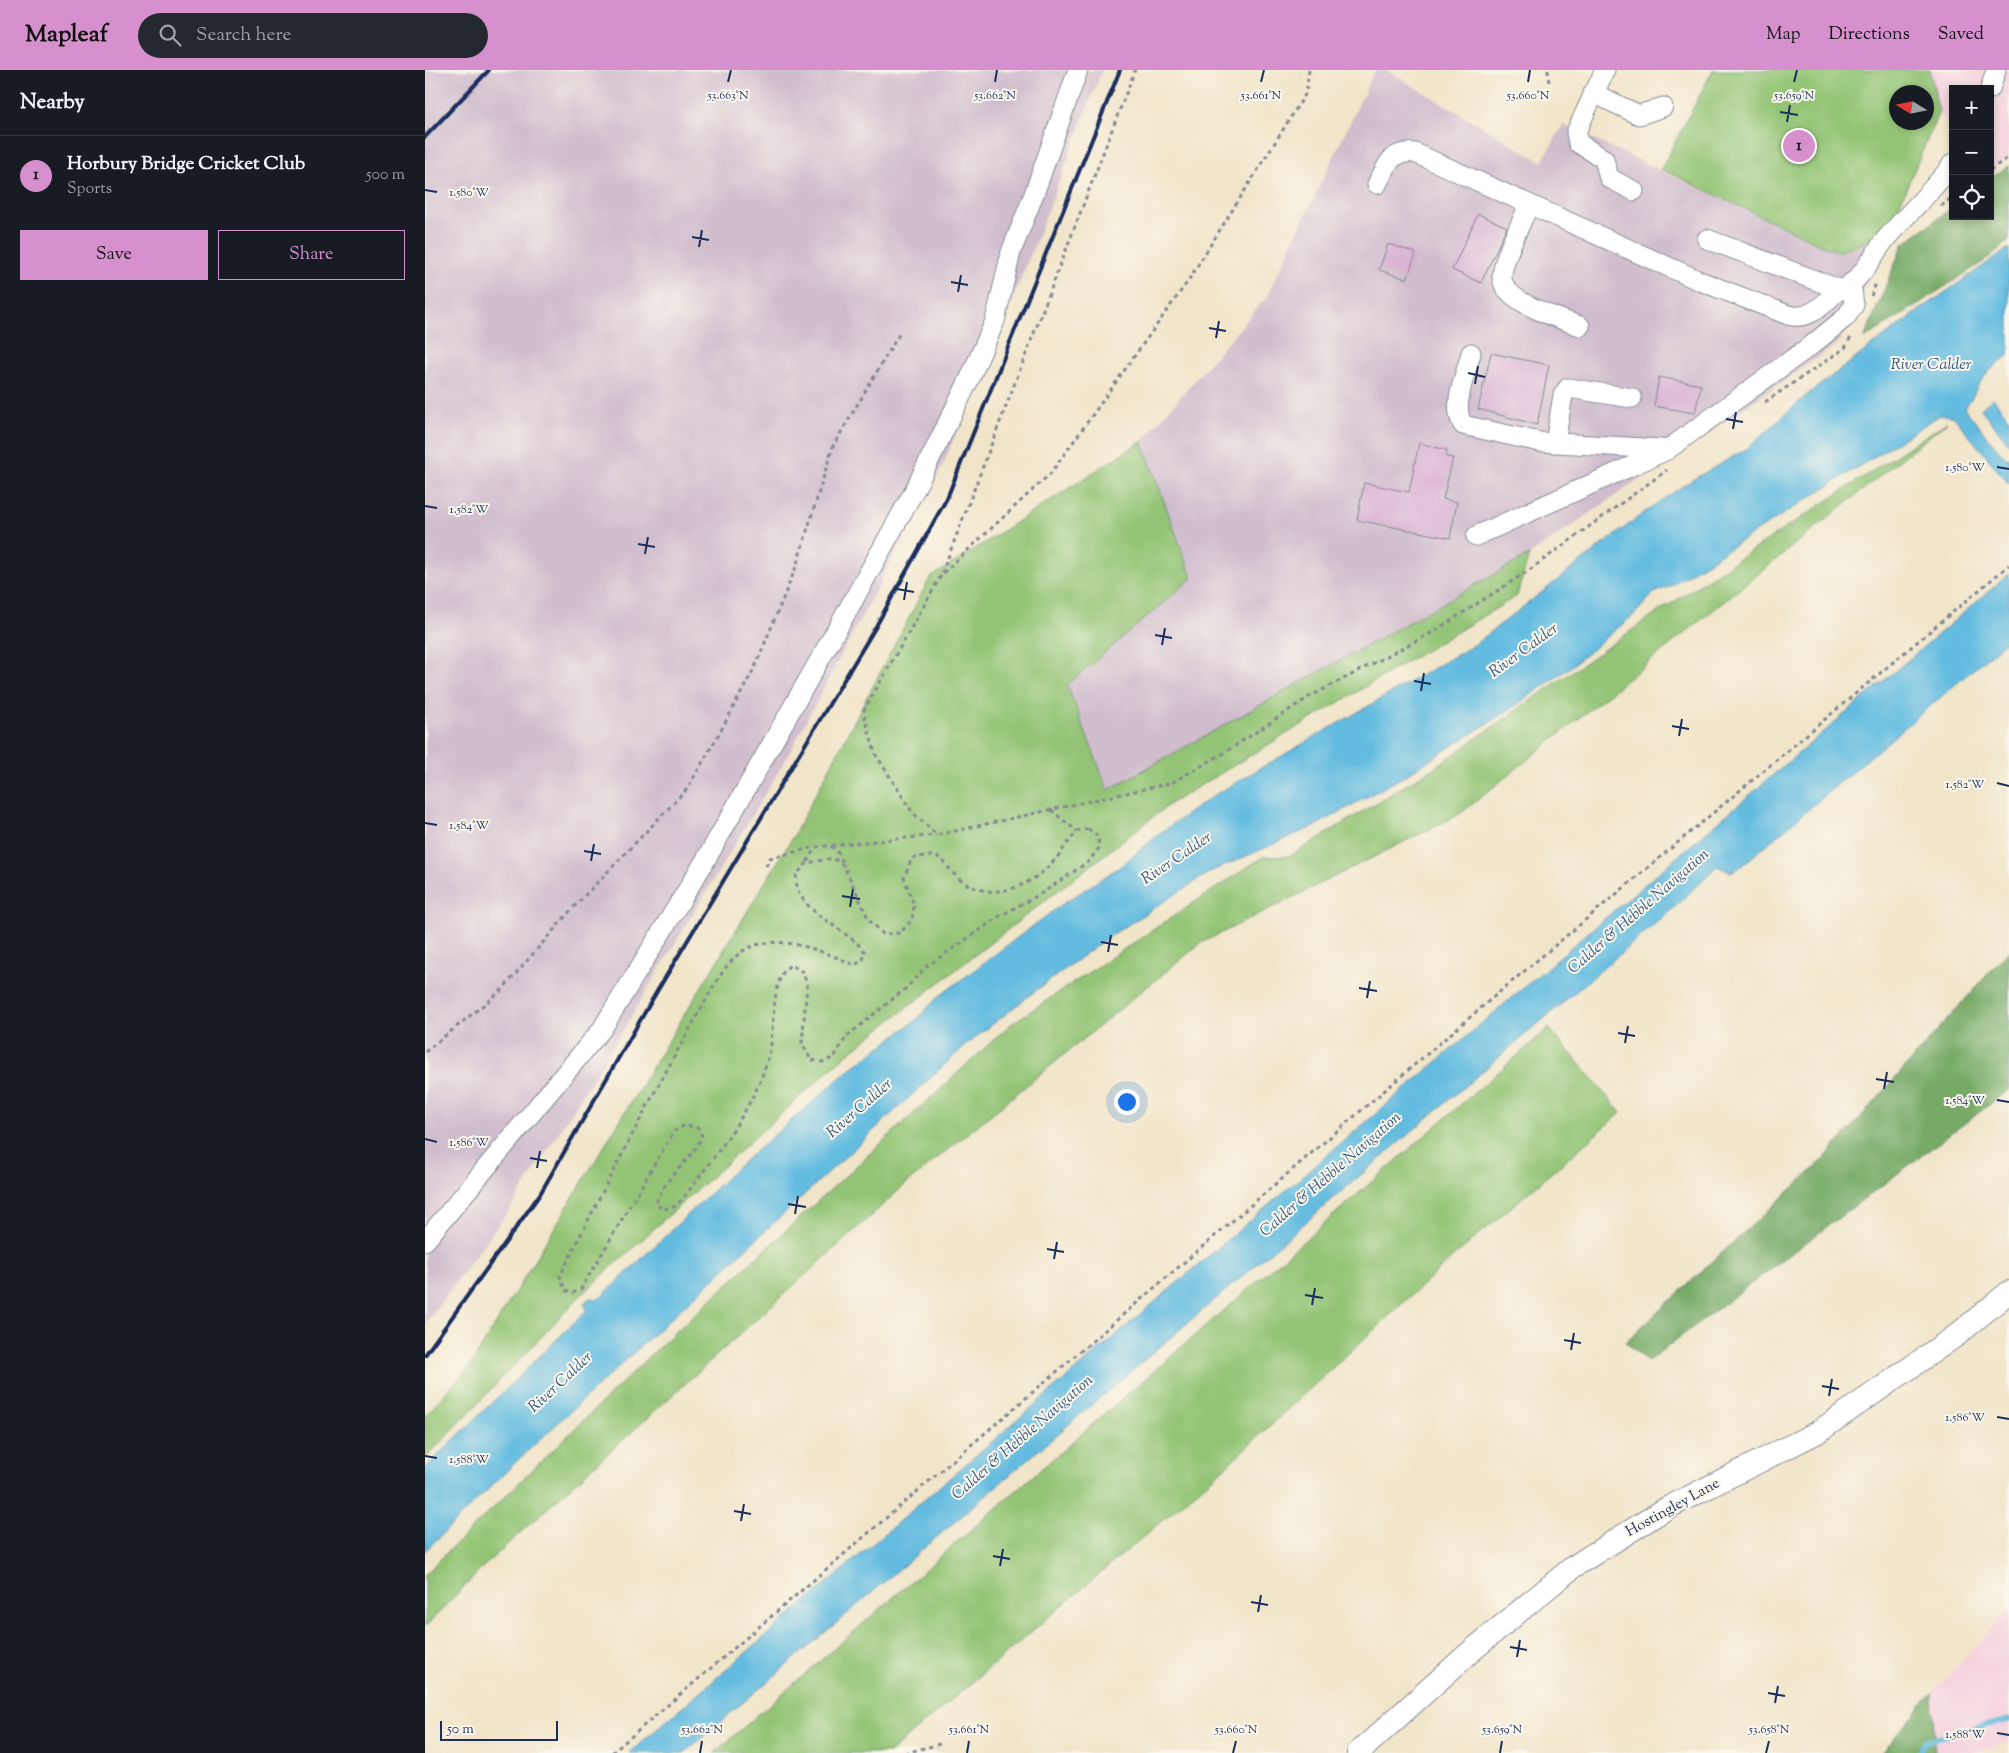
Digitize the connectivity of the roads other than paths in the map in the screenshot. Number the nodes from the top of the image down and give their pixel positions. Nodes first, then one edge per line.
1 (1078, 70) edge
2 (1605, 70) edge
3 (1996, 70) edge
4 (1991, 85) edge
5 (1593, 92) junction
6 (1663, 107) dead end
7 (1949, 169) edge
8 (1377, 184) dead end
9 (1634, 191) dead end
10 (1529, 205) junction
11 (1707, 239) dead end
12 (1844, 287) junction
13 (1580, 326) dead end
14 (1471, 354) dead end
15 (1632, 398) dead end
16 (1555, 443) junction
17 (1670, 458) junction
18 (1476, 536) dead end
19 (425, 1241) edge
20 (2009, 1292) edge
21 (1358, 1753) edge

1 - 19 street
2 - 5 street
3 - 4 street
5 - 6 street
5 - 9 street
7 - 12 street
8 - 10 street
10 - 12 street
10 - 13 street
11 - 12 street
12 - 17 street
14 - 16 street
15 - 16 street
16 - 17 street
17 - 18 street
20 - 21 main road, Hostingley Lane

